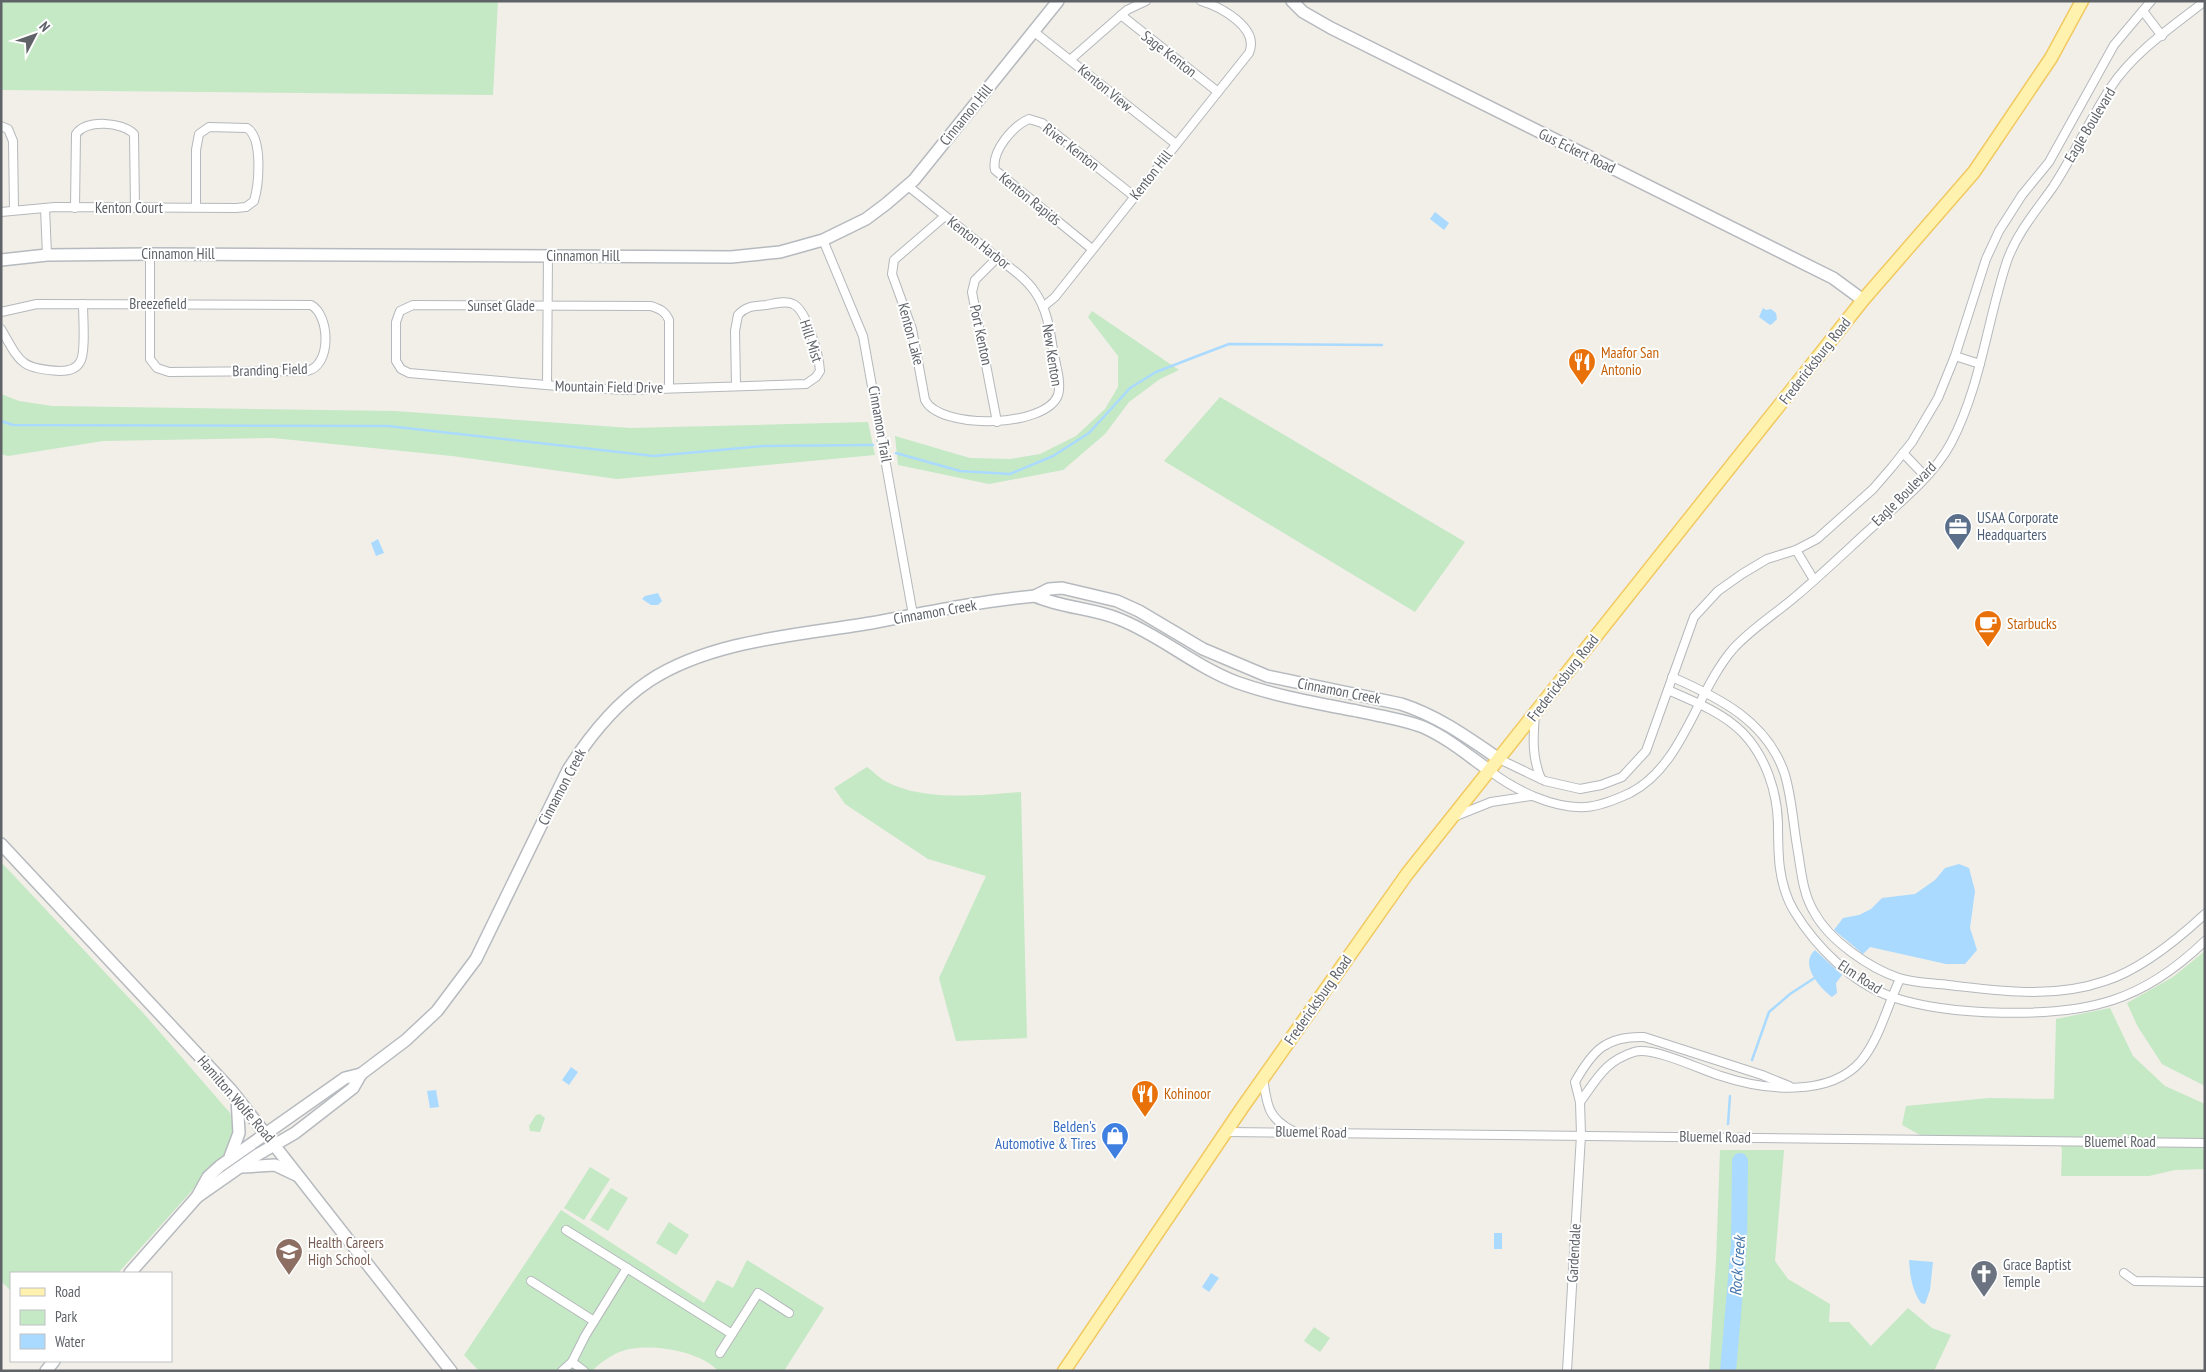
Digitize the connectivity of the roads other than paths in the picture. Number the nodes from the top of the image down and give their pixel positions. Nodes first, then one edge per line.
1 (1058, 1) edge
2 (1146, 1) edge
3 (1200, 1) edge
4 (1292, 1) edge
5 (2082, 1) edge
6 (2151, 1) edge
7 (2205, 1) edge
8 (2143, 11) junction
9 (1120, 15) junction
10 (1033, 31) junction
11 (2162, 36) junction
12 (1070, 60) junction
13 (1218, 92) junction
14 (1, 126) edge
15 (1007, 138) joint
16 (1176, 144) junction
17 (908, 186) junction
18 (1134, 197) junction
19 (45, 208) junction
20 (75, 208) junction
21 (135, 208) junction
22 (196, 208) junction
23 (14, 209) junction
24 (1, 212) edge
25 (945, 216) junction
26 (823, 240) junction
27 (1092, 250) junction
28 (150, 254) junction
29 (47, 255) junction
30 (548, 256) junction
31 (997, 258) junction
32 (1, 260) edge
33 (1863, 300) junction
34 (83, 304) junction
35 (149, 304) junction
36 (547, 306) junction
37 (315, 307) joint
38 (1043, 307) junction
39 (1, 312) edge
40 (1, 329) edge
41 (1955, 356) junction
42 (1980, 364) junction
43 (402, 369) joint
44 (816, 377) joint
45 (547, 385) junction
46 (736, 386) junction
47 (669, 388) junction
48 (997, 422) junction
49 (1903, 453) junction
50 (1926, 476) junction
51 (1796, 550) junction
52 (1814, 580) junction
53 (1083, 592) junction
54 (1035, 596) junction
55 (1080, 607) junction
56 (914, 615) junction
57 (1672, 677) junction
58 (1668, 690) junction
59 (1706, 691) junction
60 (1384, 700) junction
61 (1699, 704) junction
62 (1535, 714) junction
63 (1381, 716) junction
64 (1500, 759) junction
65 (1490, 771) junction
66 (1541, 779) junction
67 (1534, 796) junction
68 (1454, 816) junction
69 (1, 844) edge
70 (2205, 914) edge
71 (2205, 942) edge
72 (1900, 979) junction
73 (1891, 996) junction
74 (361, 1074) junction
75 (1263, 1078) junction
76 (1789, 1086) junction
77 (237, 1098) junction
78 (1580, 1102) junction
79 (1226, 1132) junction
80 (1295, 1132) junction
81 (267, 1133) junction
82 (1581, 1135) junction
83 (2205, 1143) edge
84 (276, 1144) junction
85 (228, 1160) junction
86 (240, 1167) junction
87 (301, 1178) junction
88 (197, 1197) junction
89 (566, 1230) dead end
90 (627, 1268) junction
91 (131, 1272) edge
92 (2124, 1273) dead end
93 (531, 1282) dead end
94 (2205, 1282) edge
95 (789, 1313) dead end
96 (594, 1321) junction
97 (732, 1334) junction
98 (720, 1353) dead end
99 (572, 1362) junction
100 (451, 1371) edge
101 (562, 1371) edge
102 (572, 1371) edge
103 (584, 1371) edge
104 (1064, 1371) edge
105 (1567, 1371) edge

1 - 10 street, Cinnamon Hill
2 - 9 street
3 - 13 street, Kenton Hill
4 - 33 street, Gus Eckert Road
5 - 33 main road, Fredericksburg Road
6 - 8 street, Eagle Boulevard
7 - 11 street, Eagle Boulevard
8 - 11 street
8 - 41 street, Eagle Boulevard
9 - 12 street
9 - 13 street, Sage Kenton
10 - 12 street, Kenton View
10 - 17 street, Cinnamon Hill
11 - 42 street, Eagle Boulevard
12 - 16 street, Kenton View
13 - 16 street, Kenton Hill
14 - 23 street
15 - 18 street, River Kenton
15 - 27 street, Kenton Rapids
16 - 18 street, Kenton Hill
17 - 25 street, Kenton Harbor
17 - 26 street, Cinnamon Hill
18 - 27 street, Kenton Hill
19 - 20 street, Kenton Court
19 - 23 street, Kenton Court
19 - 29 street
20 - 21 street, Kenton Court
20 - 21 street
21 - 22 street, Kenton Court
22 - 22 street, Kenton Court
23 - 24 street, Kenton Court
25 - 31 street, Kenton Harbor
25 - 48 street, Kenton Lake
26 - 30 street, Cinnamon Hill
26 - 56 street, Cinnamon Trail
27 - 38 street, Kenton Hill
28 - 29 street, Cinnamon Hill
28 - 30 street, Cinnamon Hill
28 - 35 street
29 - 32 street, Cinnamon Hill
30 - 36 street
31 - 38 street, Kenton Harbor
31 - 48 street, Port Kenton
33 - 62 main road, Fredericksburg Road
34 - 35 street, Breezefield
34 - 39 street, Breezefield
34 - 40 street
35 - 37 street, Breezefield
35 - 37 street, Branding Field
36 - 43 street, Sunset Glade
36 - 45 street
36 - 47 street, Sunset Glade
38 - 48 street, New Kenton
41 - 42 street
41 - 49 street, Eagle Boulevard
42 - 50 street, Eagle Boulevard
43 - 45 street, Mountain Field Drive
44 - 46 street, Mountain Field Drive
44 - 46 street, Hill Mist
45 - 47 street, Mountain Field Drive
46 - 47 street, Mountain Field Drive
49 - 50 street
49 - 51 street, Eagle Boulevard
50 - 52 street, Eagle Boulevard
51 - 52 street
51 - 57 street, Eagle Boulevard
52 - 59 street, Eagle Boulevard
53 - 54 street, Cinnamon Creek
53 - 55 street
53 - 60 street, Cinnamon Creek
54 - 55 street, Cinnamon Creek
54 - 56 street, Cinnamon Creek
55 - 63 street, Cinnamon Creek
56 - 74 street, Cinnamon Creek
57 - 58 street, Eagle Boulevard
57 - 59 street, Elm Road
58 - 61 street, Elm Road
58 - 66 street, Eagle Boulevard
59 - 61 street, Eagle Boulevard
59 - 72 street, Elm Road
60 - 63 street
60 - 64 street, Cinnamon Creek
61 - 67 street, Eagle Boulevard
61 - 73 street, Elm Road
62 - 64 main road, Fredericksburg Road
62 - 66 street
63 - 65 street, Cinnamon Creek
64 - 65 main road, Fredericksburg Road
64 - 66 street, Eagle Boulevard
65 - 67 street, Eagle Boulevard
65 - 68 main road, Fredericksburg Road
67 - 68 street
68 - 75 main road, Fredericksburg Road
69 - 77 street, Hamilton Wolfe Road
70 - 72 street, Elm Road
71 - 73 street, Elm Road
72 - 73 street
73 - 76 street
74 - 81 street, Cinnamon Creek
74 - 84 street, Cinnamon Creek
75 - 79 main road, Fredericksburg Road
75 - 80 street
76 - 78 street
76 - 78 street, Gardendale
77 - 81 street, Hamilton Wolfe Road
77 - 85 street
78 - 82 street, Gardendale
79 - 80 street, Bluemel Road
79 - 104 main road, Fredericksburg Road
80 - 82 street, Bluemel Road
81 - 84 street, Hamilton Wolfe Road
81 - 85 street, Cinnamon Creek
82 - 83 street, Bluemel Road
82 - 105 street, Gardendale
84 - 86 street, Cinnamon Creek
84 - 87 street, Hamilton Wolfe Road
85 - 88 street, Cinnamon Creek
86 - 87 street
86 - 88 street, Cinnamon Creek
87 - 100 street, Hamilton Wolfe Road
88 - 91 street
89 - 90 street
90 - 96 street
90 - 97 street
92 - 94 street
93 - 96 street
95 - 97 street
96 - 99 street
97 - 98 street
99 - 101 street
99 - 102 street
99 - 103 street

